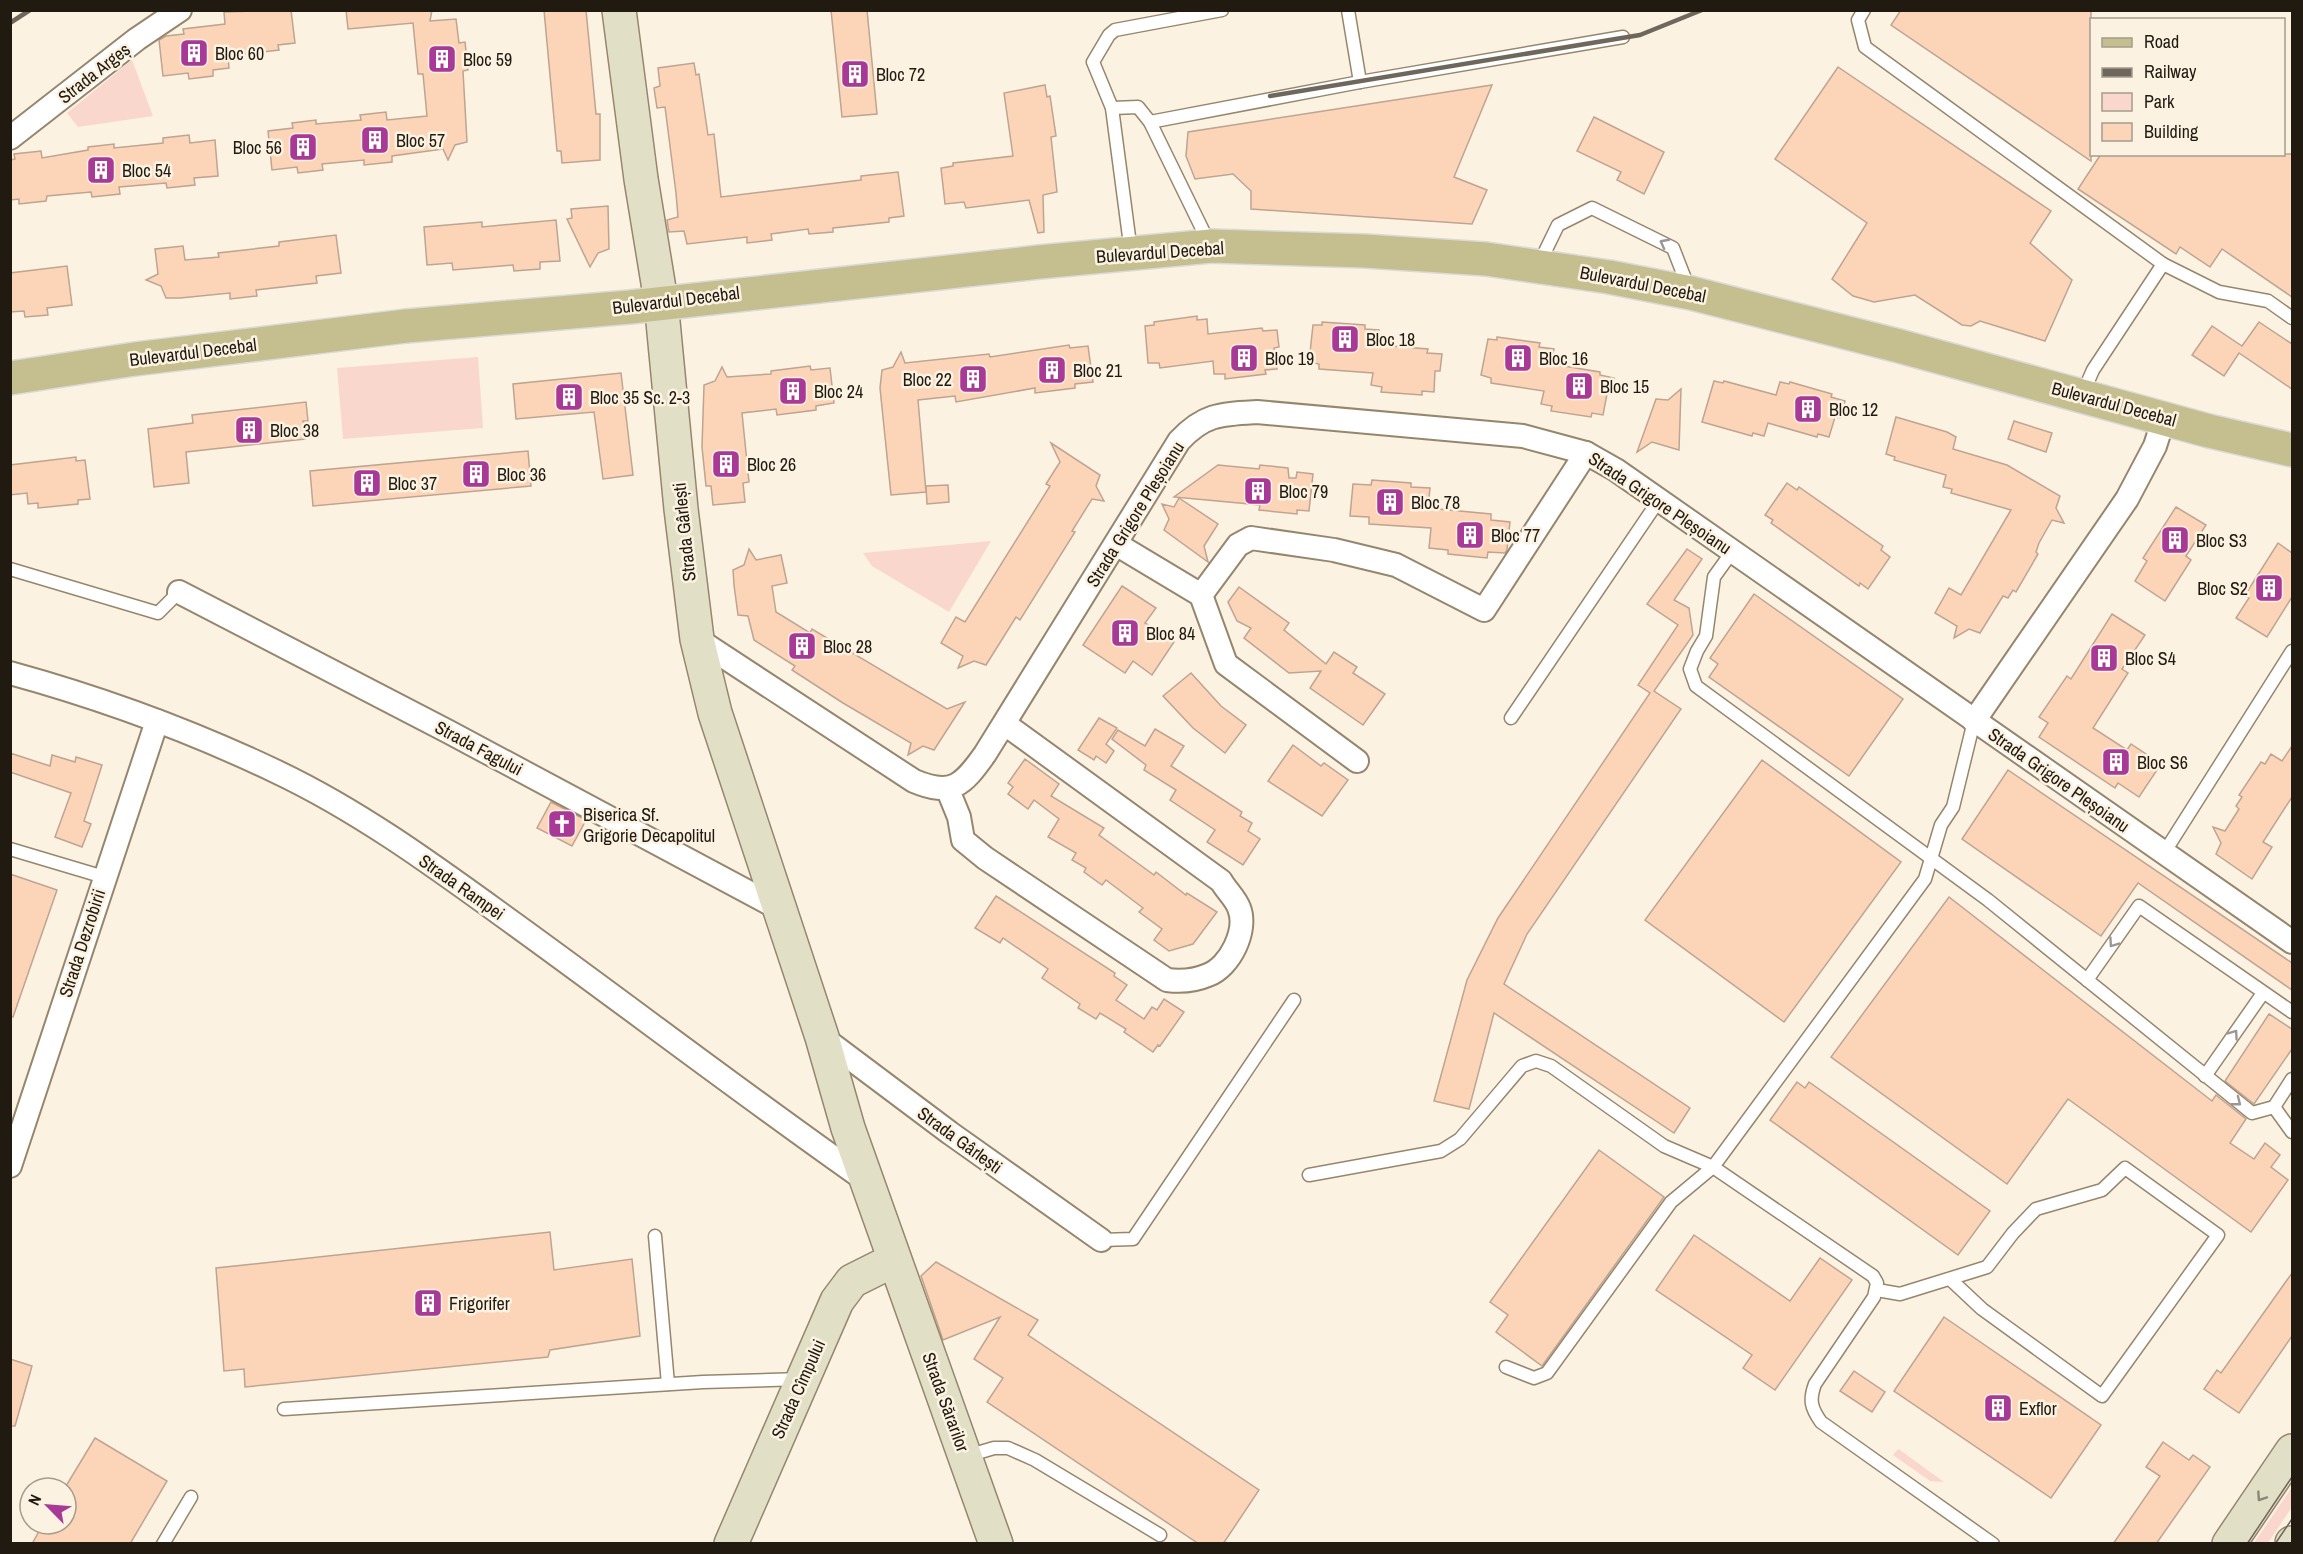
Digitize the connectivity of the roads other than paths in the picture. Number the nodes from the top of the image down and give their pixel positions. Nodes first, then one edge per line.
1 (180, 10) edge
2 (619, 10) edge
3 (1222, 10) edge
4 (1348, 10) edge
5 (1864, 10) edge
6 (1623, 37) dead end
7 (1360, 82) junction
8 (1112, 108) junction
9 (1150, 122) junction
10 (10, 138) edge
11 (1211, 246) junction
12 (1131, 253) junction
13 (2163, 264) junction
14 (1539, 265) junction
15 (1691, 293) junction
16 (661, 302) junction
17 (2292, 318) edge
18 (10, 378) edge
19 (2082, 396) junction
20 (2164, 418) junction
21 (2292, 450) edge
22 (1586, 453) junction
23 (1659, 500) junction
24 (1116, 544) junction
25 (1732, 552) junction
26 (10, 569) edge
27 (179, 592) joint
28 (1201, 596) junction
29 (697, 639) junction
30 (2292, 651) edge
31 (10, 673) edge
32 (1511, 718) dead end
33 (157, 721) junction
34 (1974, 721) junction
35 (1005, 724) junction
36 (1357, 760) dead end
37 (948, 790) junction
38 (10, 849) edge
39 (2164, 853) junction
40 (1931, 858) junction
41 (104, 877) junction
42 (778, 908) junction
43 (2292, 942) edge
44 (2087, 980) junction
45 (2263, 993) junction
46 (1294, 1000) dead end
47 (2292, 1012) edge
48 (822, 1037) junction
49 (2205, 1076) junction
50 (2292, 1079) edge
51 (2274, 1107) junction
52 (2292, 1132) edge
53 (14, 1140) edge
54 (10, 1166) edge
55 (1713, 1167) junction
56 (1309, 1175) dead end
57 (868, 1182) junction
58 (655, 1236) dead end
59 (1101, 1240) joint
60 (894, 1260) junction
61 (1950, 1279) junction
62 (1877, 1290) junction
63 (1506, 1367) dead end
64 (802, 1379) junction
65 (668, 1384) junction
66 (284, 1409) dead end
67 (2292, 1451) edge
68 (965, 1456) junction
69 (191, 1497) dead end
70 (1160, 1535) dead end
71 (163, 1544) edge
72 (731, 1544) edge
73 (996, 1544) edge
74 (1993, 1544) edge
75 (2229, 1544) edge

1 - 10 street, Strada Argeș
2 - 16 street, Strada Gârlești
3 - 8 lane
4 - 7 lane
5 - 13 lane
6 - 7 lane
7 - 9 lane
8 - 9 lane
8 - 12 lane
9 - 11 lane
11 - 12 main road, Bulevardul Decebal
11 - 14 main road, Bulevardul Decebal
12 - 16 main road, Bulevardul Decebal
13 - 17 lane
13 - 19 lane
14 - 15 main road, Bulevardul Decebal
15 -> 14 lane
15 - 19 main road, Bulevardul Decebal
16 - 18 main road, Bulevardul Decebal
16 - 29 street, Strada Gârlești
19 - 20 main road, Bulevardul Decebal
20 - 21 main road, Bulevardul Decebal
20 - 34 street
22 - 23 street, Strada Grigore Pleșoianu
22 - 24 street, Strada Grigore Pleșoianu
22 - 28 street
23 - 25 street, Strada Grigore Pleșoianu
23 - 32 lane
24 - 28 street
24 - 35 street, Strada Grigore Pleșoianu
25 - 34 street, Strada Grigore Pleșoianu
25 - 40 lane
26 - 27 lane
27 - 42 street, Strada Fagului
28 - 36 street
29 - 37 street
29 - 42 street, Strada Gârlești
30 - 39 lane
31 - 33 street, Strada Rampei
33 - 41 street, Strada Dezrobirii
33 - 57 street, Strada Rampei
34 - 39 street, Strada Grigore Pleșoianu
34 - 40 lane
35 - 37 street, Strada Grigore Pleșoianu
35 - 37 street
38 - 41 lane
39 - 43 street, Strada Grigore Pleșoianu
40 - 44 lane
40 - 55 lane
41 - 53 street, Strada Dezrobirii
42 - 48 street, Strada Gârlești
45 -> 44 lane
44 - 49 lane
45 - 47 lane
49 -> 45 lane
46 - 59 lane
48 - 57 street, Strada Gârlești
48 - 59 street, Strada Gârlești
49 -> 51 lane
50 - 51 lane
51 - 52 lane
53 - 54 street, Strada Dezrobirii
55 - 56 lane
55 - 62 lane
55 - 63 lane
57 - 60 street, Strada Gârlești
58 - 65 lane
60 - 64 street, Strada Cîmpului
60 - 68 street, Strada Sărarilor
61 - 61 lane
61 - 62 lane
62 - 74 lane
64 - 65 lane
64 - 72 street, Strada Cîmpului
65 - 66 lane
67 -> 75 street
68 - 70 lane
68 - 73 street, Strada Sărarilor
69 - 71 lane

